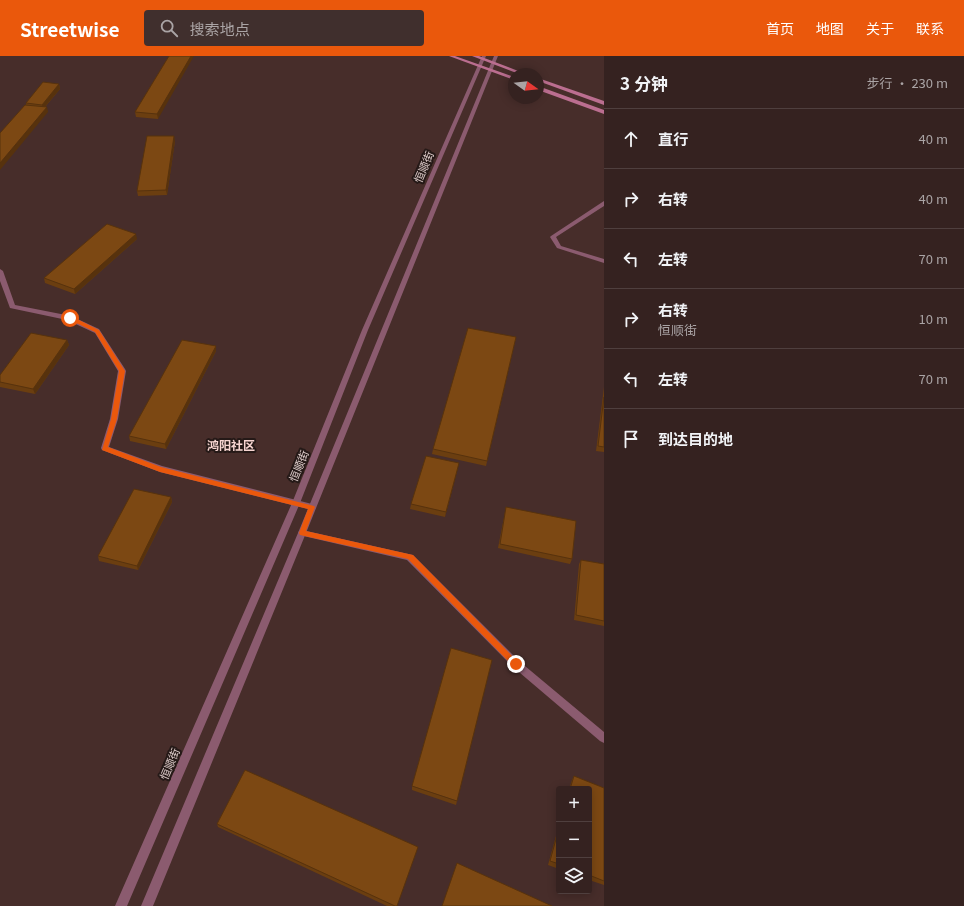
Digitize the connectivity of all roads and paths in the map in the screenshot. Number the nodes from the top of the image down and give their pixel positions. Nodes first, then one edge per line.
1 (451, 56) edge
2 (474, 56) edge
3 (496, 56) edge
4 (483, 61) edge
5 (492, 67) junction
6 (508, 70) edge
7 (508, 76) edge
8 (544, 81) edge
9 (544, 90) edge
10 (604, 102) edge
11 (604, 112) edge
12 (604, 202) edge
13 (604, 261) edge
14 (0, 271) edge
15 (296, 503) junction
16 (312, 507) junction
17 (302, 533) junction
18 (604, 738) edge
19 (121, 906) edge
20 (147, 906) edge

1 - 4 main road
2 - 4 main road
3 - 5 street
4 - 5 main road
4 - 15 street, 恒顺街
5 - 6 main road
5 - 7 main road
5 - 16 street
8 - 10 main road
9 - 11 main road
12 - 13 street
14 - 15 street
15 - 16 street
15 - 19 street, 恒顺街
16 - 17 street
17 - 18 street
17 - 20 street

